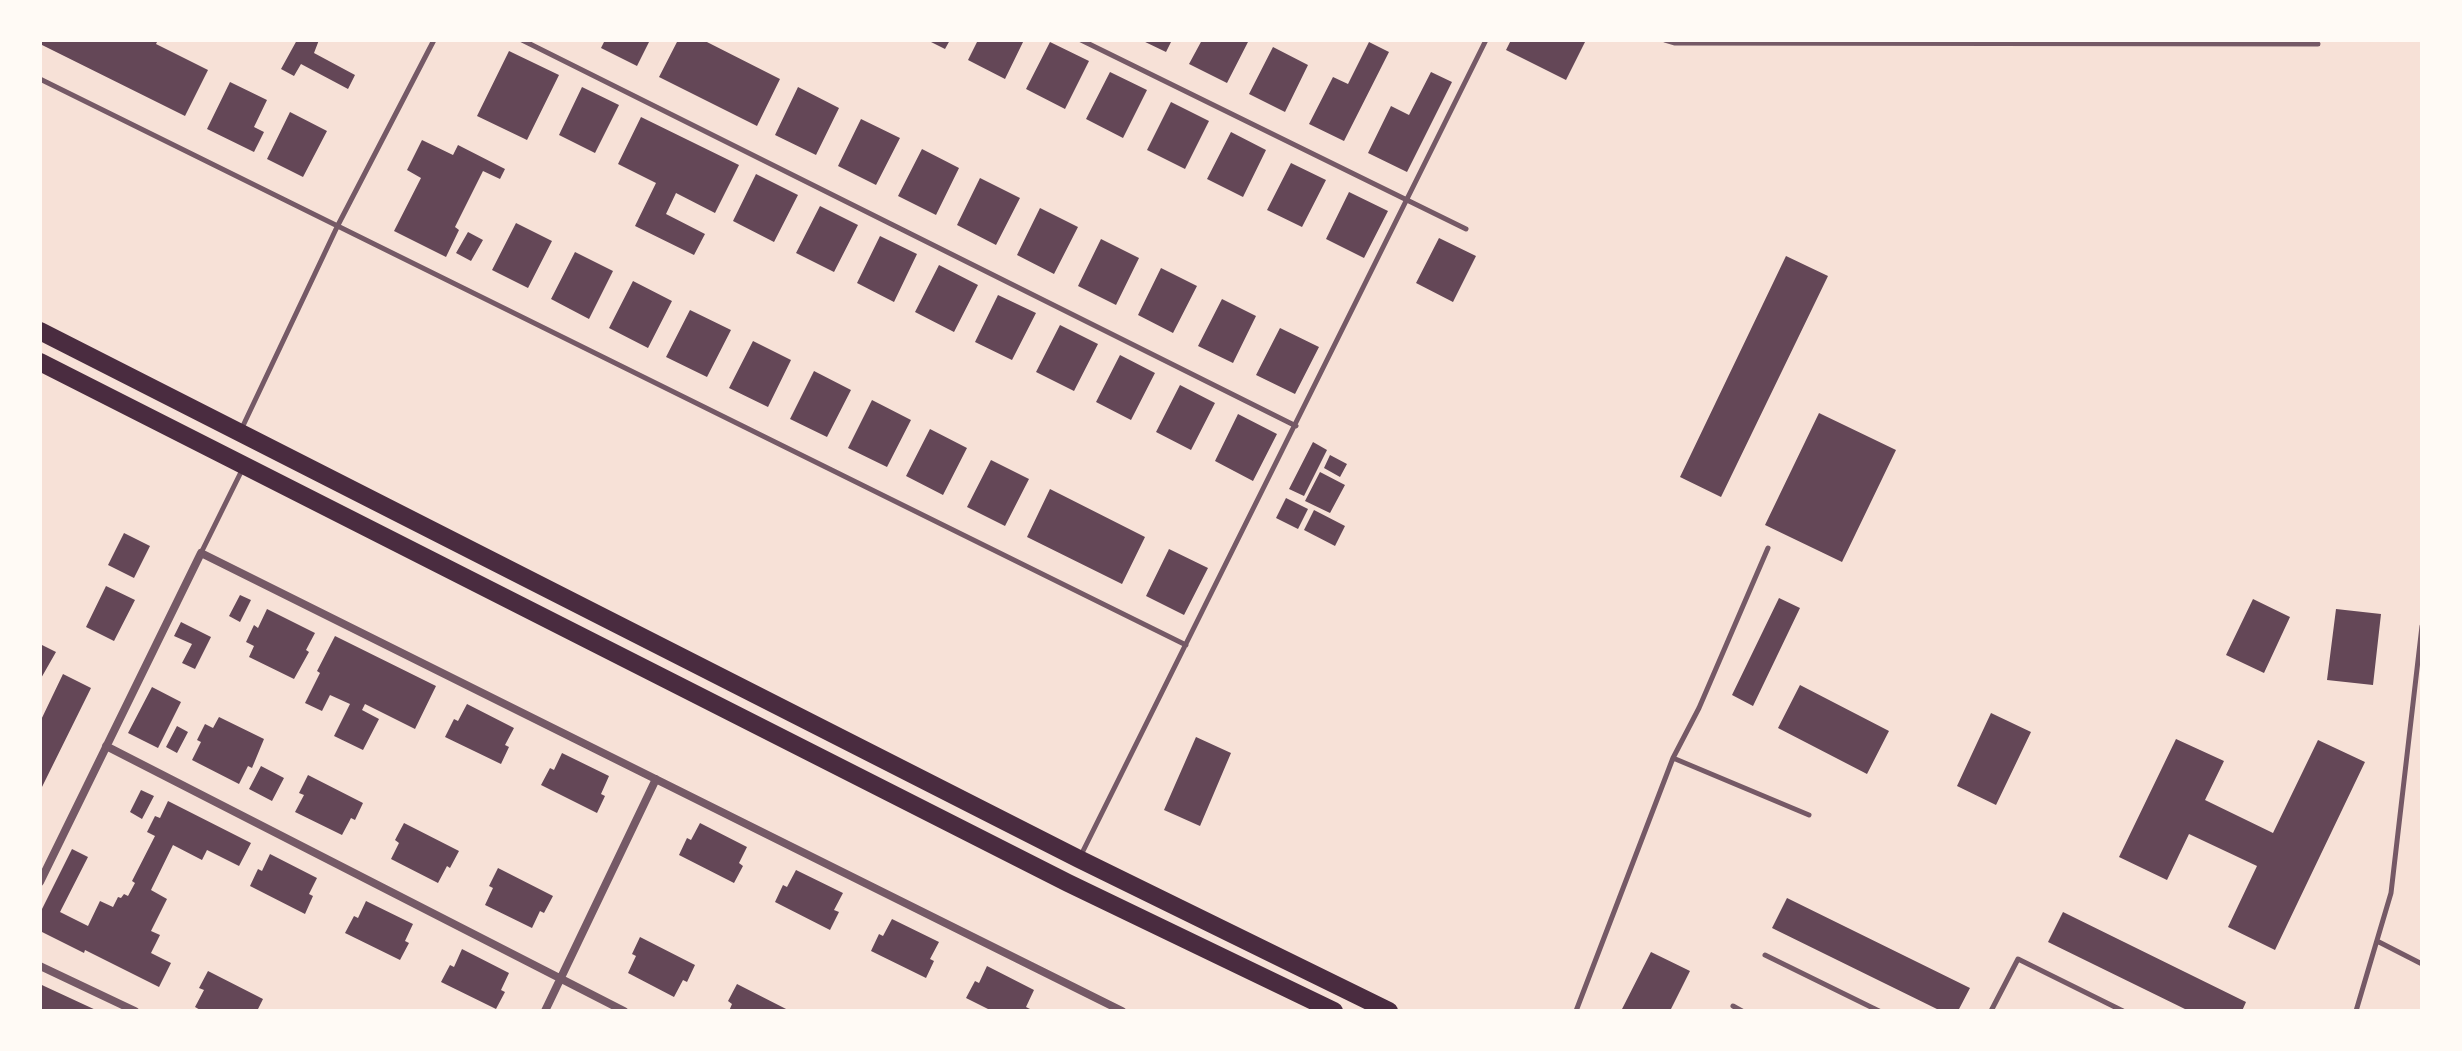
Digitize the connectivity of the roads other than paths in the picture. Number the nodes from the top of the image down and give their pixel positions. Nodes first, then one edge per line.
1 (434, 40) edge
2 (522, 40) edge
3 (1081, 40) edge
4 (1486, 40) edge
5 (1665, 40) edge
6 (2318, 44) dead end
7 (40, 79) edge
8 (1405, 201) junction
9 (337, 227) junction
10 (1466, 229) dead end
11 (40, 331) edge
12 (40, 362) edge
13 (1296, 426) junction
14 (241, 431) junction
15 (244, 465) junction
16 (1768, 548) dead end
17 (201, 553) junction
18 (2422, 626) edge
19 (1186, 645) junction
20 (2419, 676) edge
21 (106, 746) junction
22 (1673, 758) junction
23 (656, 779) junction
24 (1809, 815) dead end
25 (1079, 859) junction
26 (40, 882) edge
27 (2376, 941) junction
28 (1765, 955) dead end
29 (2422, 964) edge
30 (40, 966) edge
31 (562, 980) junction
32 (1733, 1006) dead end
33 (135, 1011) edge
34 (545, 1011) edge
35 (624, 1011) edge
36 (1122, 1011) edge
37 (1334, 1011) edge
38 (1389, 1011) edge
39 (1576, 1011) edge
40 (1742, 1011) edge
41 (1879, 1011) edge
42 (1991, 1011) edge
43 (2123, 1011) edge
44 (2356, 1011) edge

1 - 9 lane
2 - 13 lane
3 - 8 lane
4 - 8 lane
5 - 6 lane
7 - 9 lane
8 - 10 lane
8 - 13 lane
9 - 14 lane
9 - 19 lane
11 - 14 main road
12 - 15 main road
13 - 19 lane
14 - 25 main road
15 - 17 lane
15 - 37 main road
16 - 22 lane
17 - 21 street
17 - 23 street
18 - 20 lane
19 - 25 lane
20 - 27 lane
21 - 26 street
21 - 31 street
22 - 24 lane
22 - 39 lane
23 - 31 street
23 - 36 street
25 - 38 main road
27 - 29 lane
27 - 44 lane
28 - 41 lane
30 - 33 street
31 - 34 street
31 - 35 street
32 - 40 lane
42 - 43 lane

